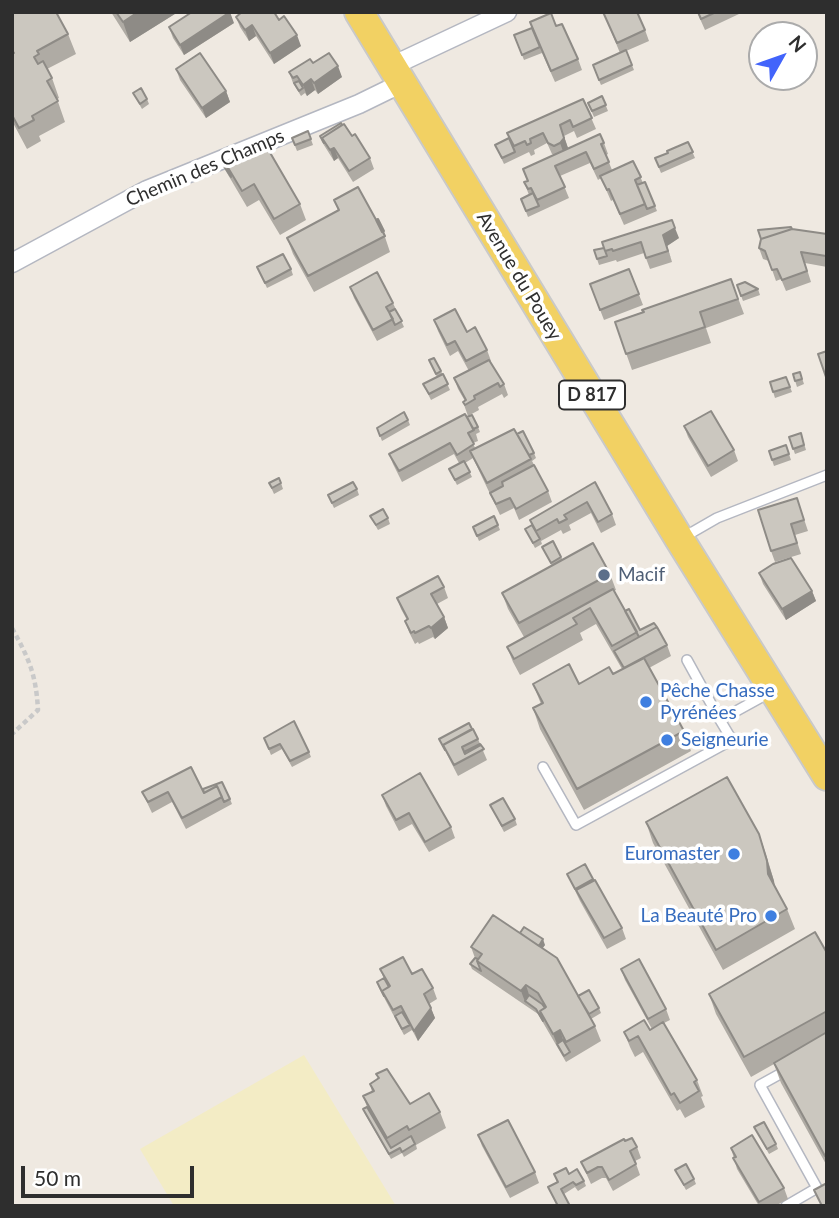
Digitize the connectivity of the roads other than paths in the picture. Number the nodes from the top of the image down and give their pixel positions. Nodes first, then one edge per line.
1 (359, 12) edge
2 (507, 12) edge
3 (397, 75) junction
4 (12, 262) edge
5 (827, 475) edge
6 (680, 540) junction
7 (687, 660) dead end
8 (774, 690) junction
9 (720, 720) junction
10 (543, 767) dead end
11 (827, 776) edge
12 (793, 1066) edge
13 (786, 1206) edge

1 - 3 main road, Avenue du Pouey / D 817
2 - 3 street, Chemin des Champs
3 - 4 street, Chemin des Champs
3 - 6 main road, Avenue du Pouey / D 817
5 - 6 lane
6 - 8 main road, Avenue du Pouey / D 817
7 - 9 lane
8 - 9 lane
8 - 11 main road, Avenue du Pouey / D 817
9 - 10 lane
12 - 13 lane

